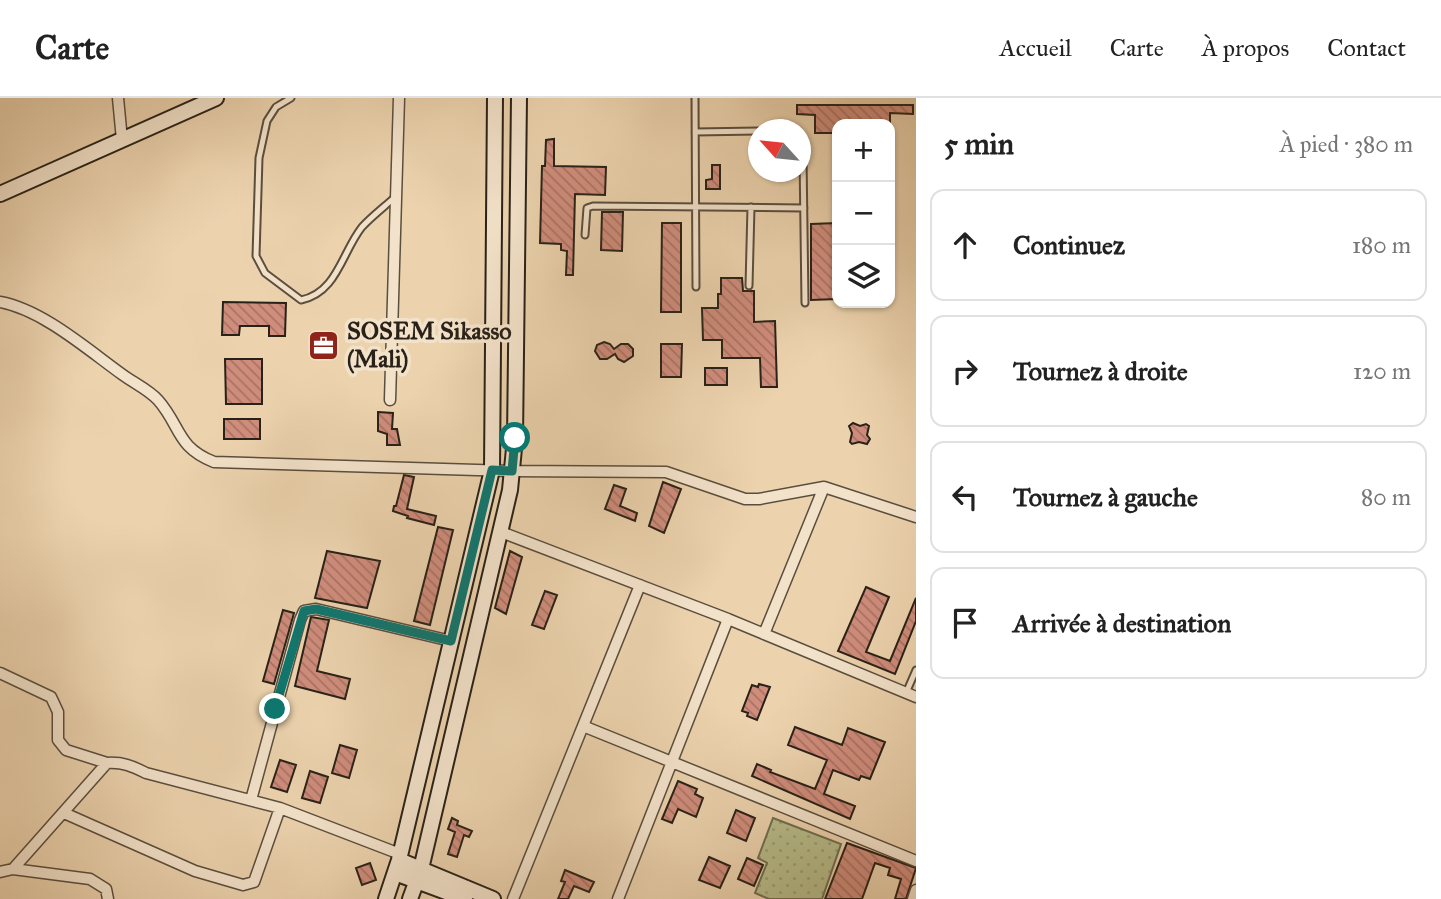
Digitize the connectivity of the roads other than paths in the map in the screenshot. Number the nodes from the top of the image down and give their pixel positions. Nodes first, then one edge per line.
1 (118, 98) edge
2 (216, 98) edge
3 (291, 98) edge
4 (400, 98) edge
5 (495, 98) edge
6 (519, 98) edge
7 (695, 98) edge
8 (748, 131) edge
9 (695, 132) junction
10 (122, 140) junction
11 (804, 182) edge
12 (0, 194) edge
13 (397, 196) junction
14 (695, 207) junction
15 (751, 207) junction
16 (804, 208) junction
17 (585, 235) dead end
18 (749, 286) dead end
19 (696, 287) dead end
20 (0, 302) edge
21 (805, 303) dead end
22 (390, 400) dead end
23 (492, 470) junction
24 (512, 471) junction
25 (824, 486) junction
26 (916, 517) edge
27 (501, 532) junction
28 (640, 585) junction
29 (728, 619) junction
30 (764, 634) junction
31 (451, 641) junction
32 (916, 670) edge
33 (0, 673) edge
34 (911, 695) edge
35 (583, 726) junction
36 (672, 761) junction
37 (107, 763) junction
38 (251, 800) junction
39 (280, 808) junction
40 (64, 813) junction
41 (916, 861) edge
42 (398, 862) junction
43 (13, 869) junction
44 (0, 872) edge
45 (419, 875) junction
46 (916, 890) edge
47 (108, 899) edge
48 (386, 899) edge
49 (410, 899) edge
50 (465, 899) edge
51 (493, 899) edge
52 (513, 899) edge
53 (618, 899) edge
54 (913, 899) edge

1 - 10 street
2 - 10 street
3 - 13 lane
4 - 13 street
5 - 23 street
6 - 24 street
7 - 9 lane
8 - 9 lane
9 - 14 lane
10 - 12 street
11 - 16 lane
13 - 22 street
14 - 15 lane
14 - 17 lane
14 - 19 lane
15 - 16 lane
15 - 18 lane
16 - 21 lane
20 - 23 street
23 - 24 street
23 - 31 street
24 - 25 street
24 - 27 street
25 - 26 street
25 - 30 street
27 - 28 street
27 - 45 street
28 - 29 street
28 - 35 street
29 - 30 street
29 - 36 street
30 - 34 street
31 - 38 street
31 - 42 street
32 - 34 lane
33 - 37 street
35 - 36 street
35 - 52 street
36 - 41 street
36 - 53 street
37 - 38 street
37 - 40 street
38 - 39 street
39 - 40 street
39 - 42 street
40 - 43 street
42 - 45 street
42 - 48 street
43 - 44 street
43 - 47 street
45 - 49 street
45 - 50 street
45 - 51 street
46 - 54 street

